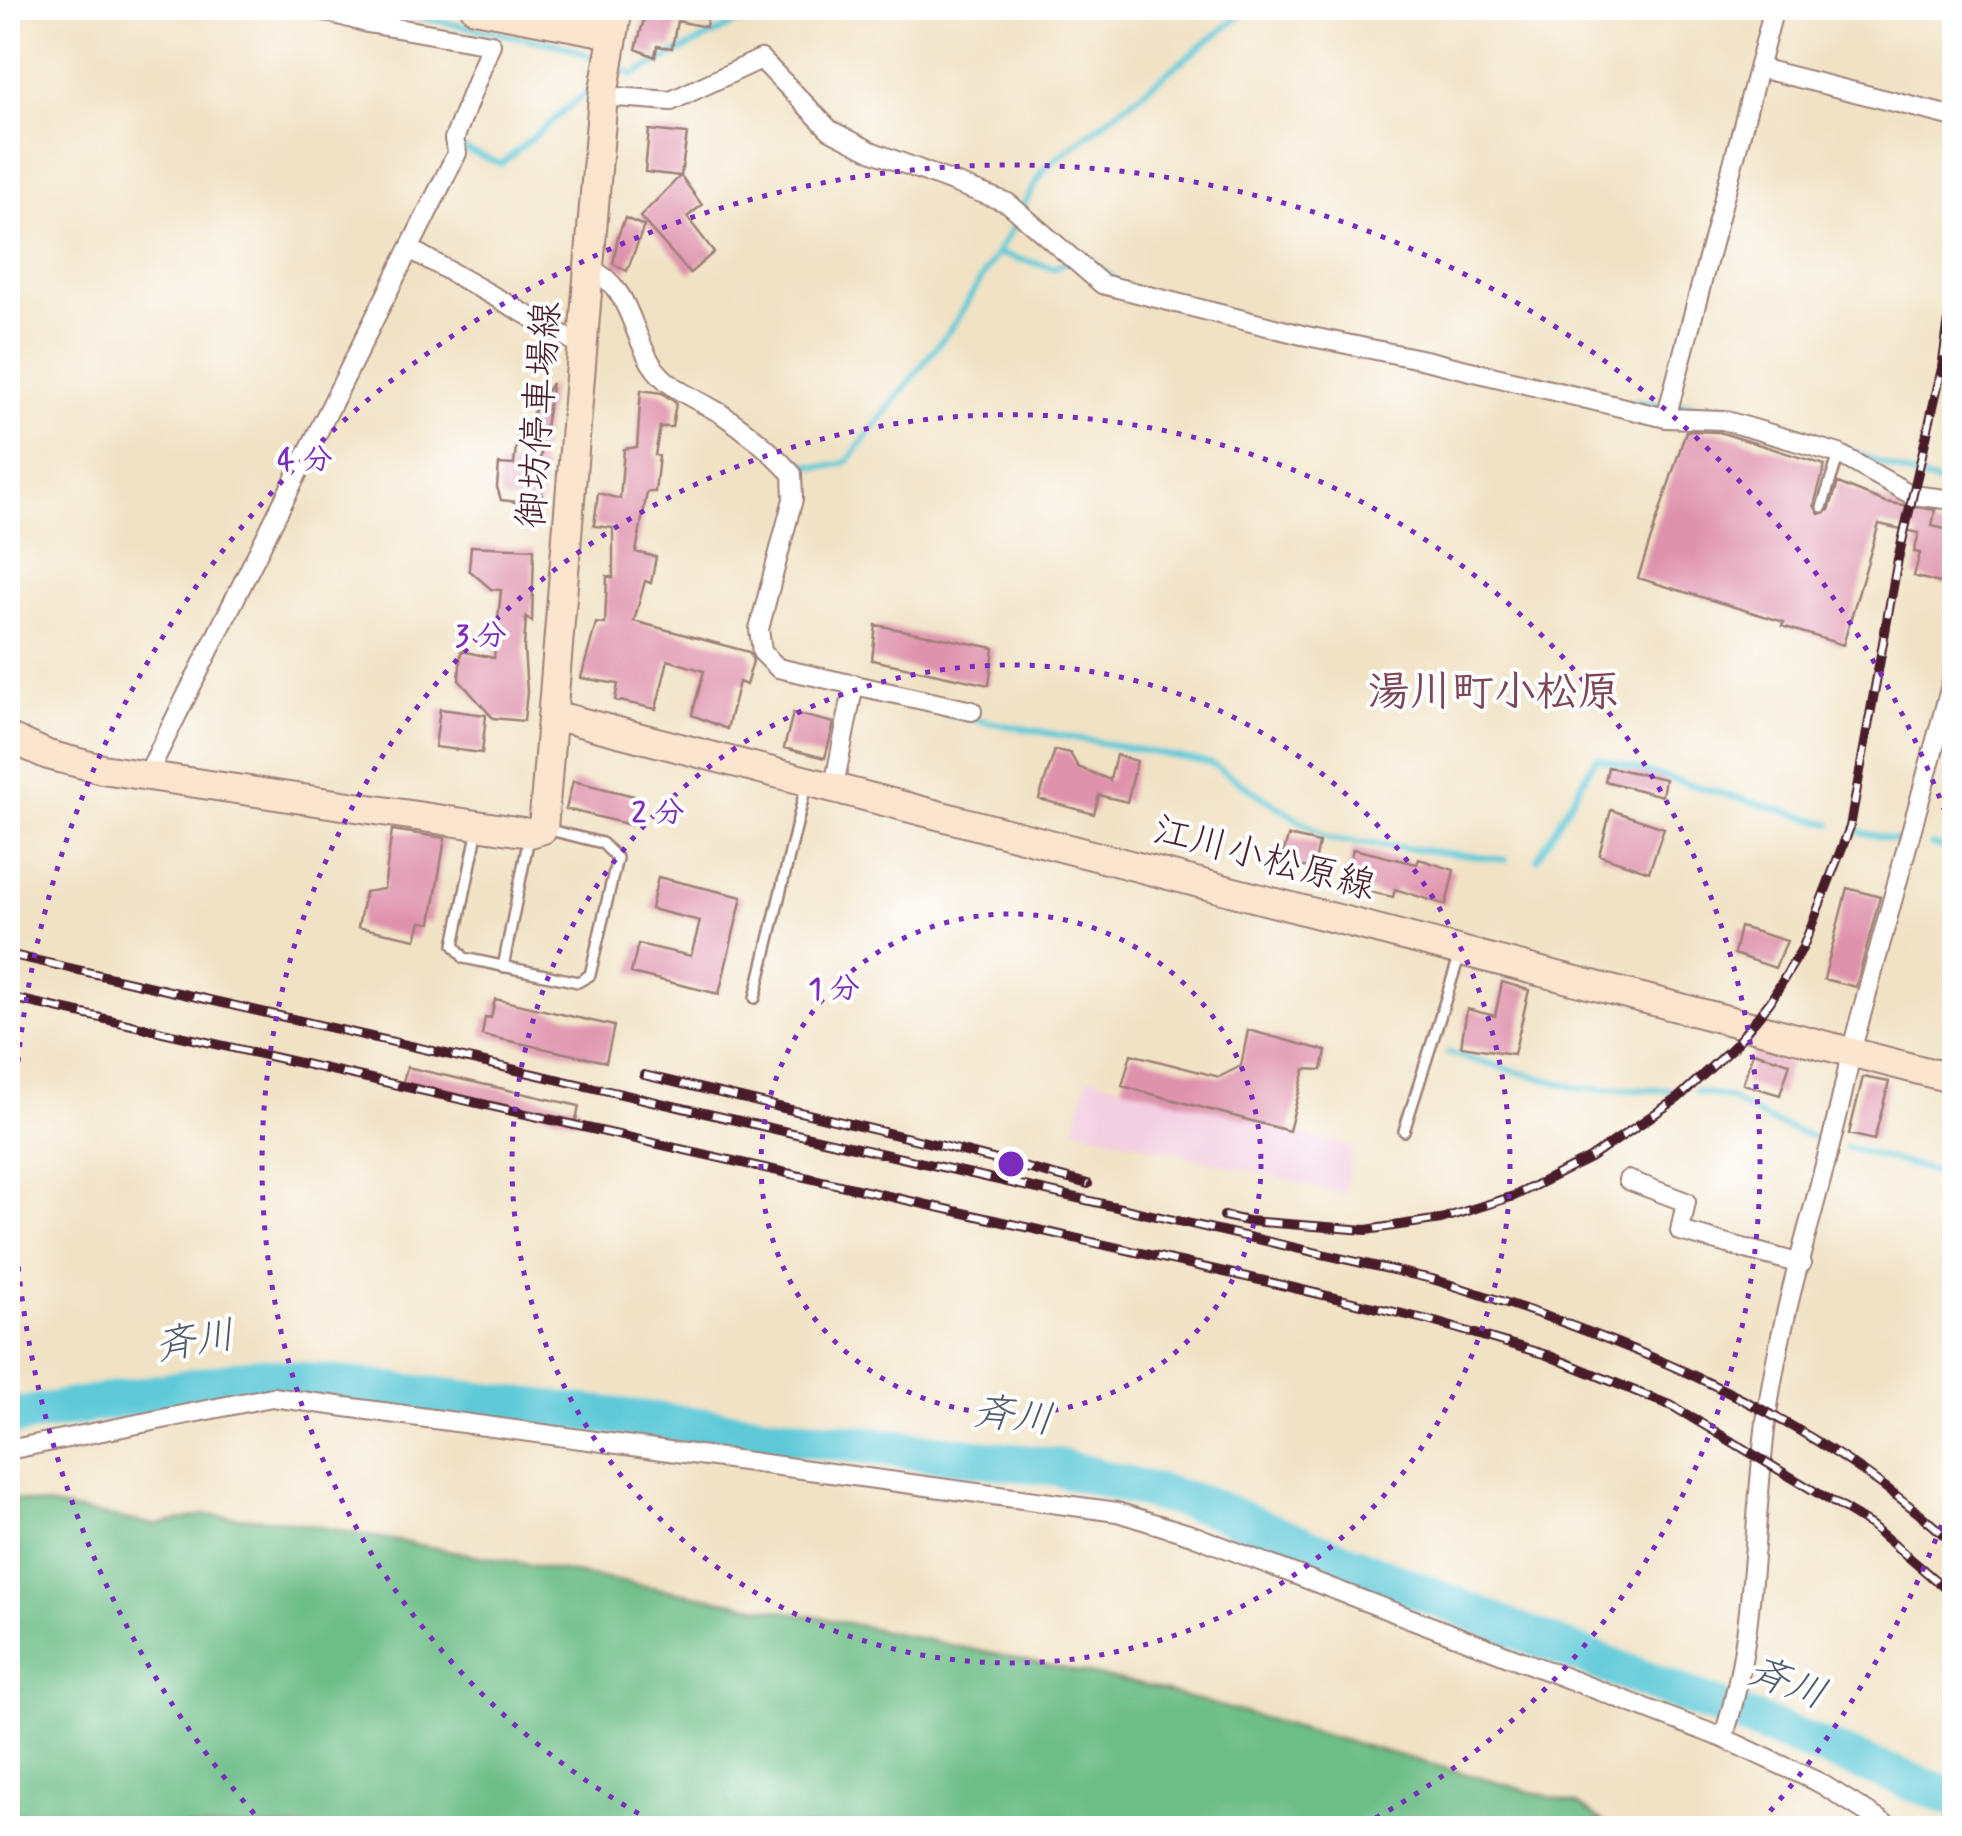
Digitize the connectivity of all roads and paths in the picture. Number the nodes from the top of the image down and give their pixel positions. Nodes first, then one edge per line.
1 (314, 8) edge
2 (475, 8) edge
3 (1774, 8) edge
4 (615, 21) edge
5 (1759, 68) junction
6 (603, 96) junction
7 (1954, 116) edge
8 (410, 249) junction
9 (589, 268) junction
10 (584, 347) junction
11 (1666, 418) junction
12 (1838, 454) junction
13 (1954, 500) edge
14 (1822, 507) dead end
15 (1954, 674) edge
16 (854, 684) junction
17 (972, 712) dead end
18 (554, 715) junction
19 (8, 737) edge
20 (147, 775) junction
21 (821, 783) junction
22 (479, 825) junction
23 (536, 831) junction
24 (1461, 950) junction
25 (503, 967) junction
26 (756, 998) dead end
27 (1851, 1052) junction
28 (1954, 1079) edge
29 (1404, 1130) dead end
30 (1628, 1180) dead end
31 (1801, 1264) junction
32 (8, 1450) edge
33 (1723, 1738) junction
34 (1892, 1828) edge

1 - 8 street
2 - 4 main road
3 - 5 street
4 - 6 main road, 御坊停車場線
5 - 7 street
5 - 11 street
6 - 9 main road, 御坊停車場線
6 - 11 street
8 - 10 street
8 - 20 street
9 - 10 main road, 御坊停車場線
9 - 16 street
10 - 18 main road, 御坊停車場線
11 - 12 street
12 - 13 street
12 - 14 lane
15 - 27 street
16 - 17 street
16 - 21 street
18 - 21 main road, 江川小松原線
18 - 23 main road, 御坊停車場線
19 - 20 main road
20 - 22 main road
21 - 24 main road, 江川小松原線
21 - 26 lane
22 - 23 main road
22 - 25 lane
23 - 25 lane
23 - 25 lane
24 - 27 main road, 江川小松原線
24 - 29 lane
27 - 28 main road, 江川小松原線
27 - 31 street
30 - 31 street
31 - 33 street
32 - 33 street
33 - 34 street

